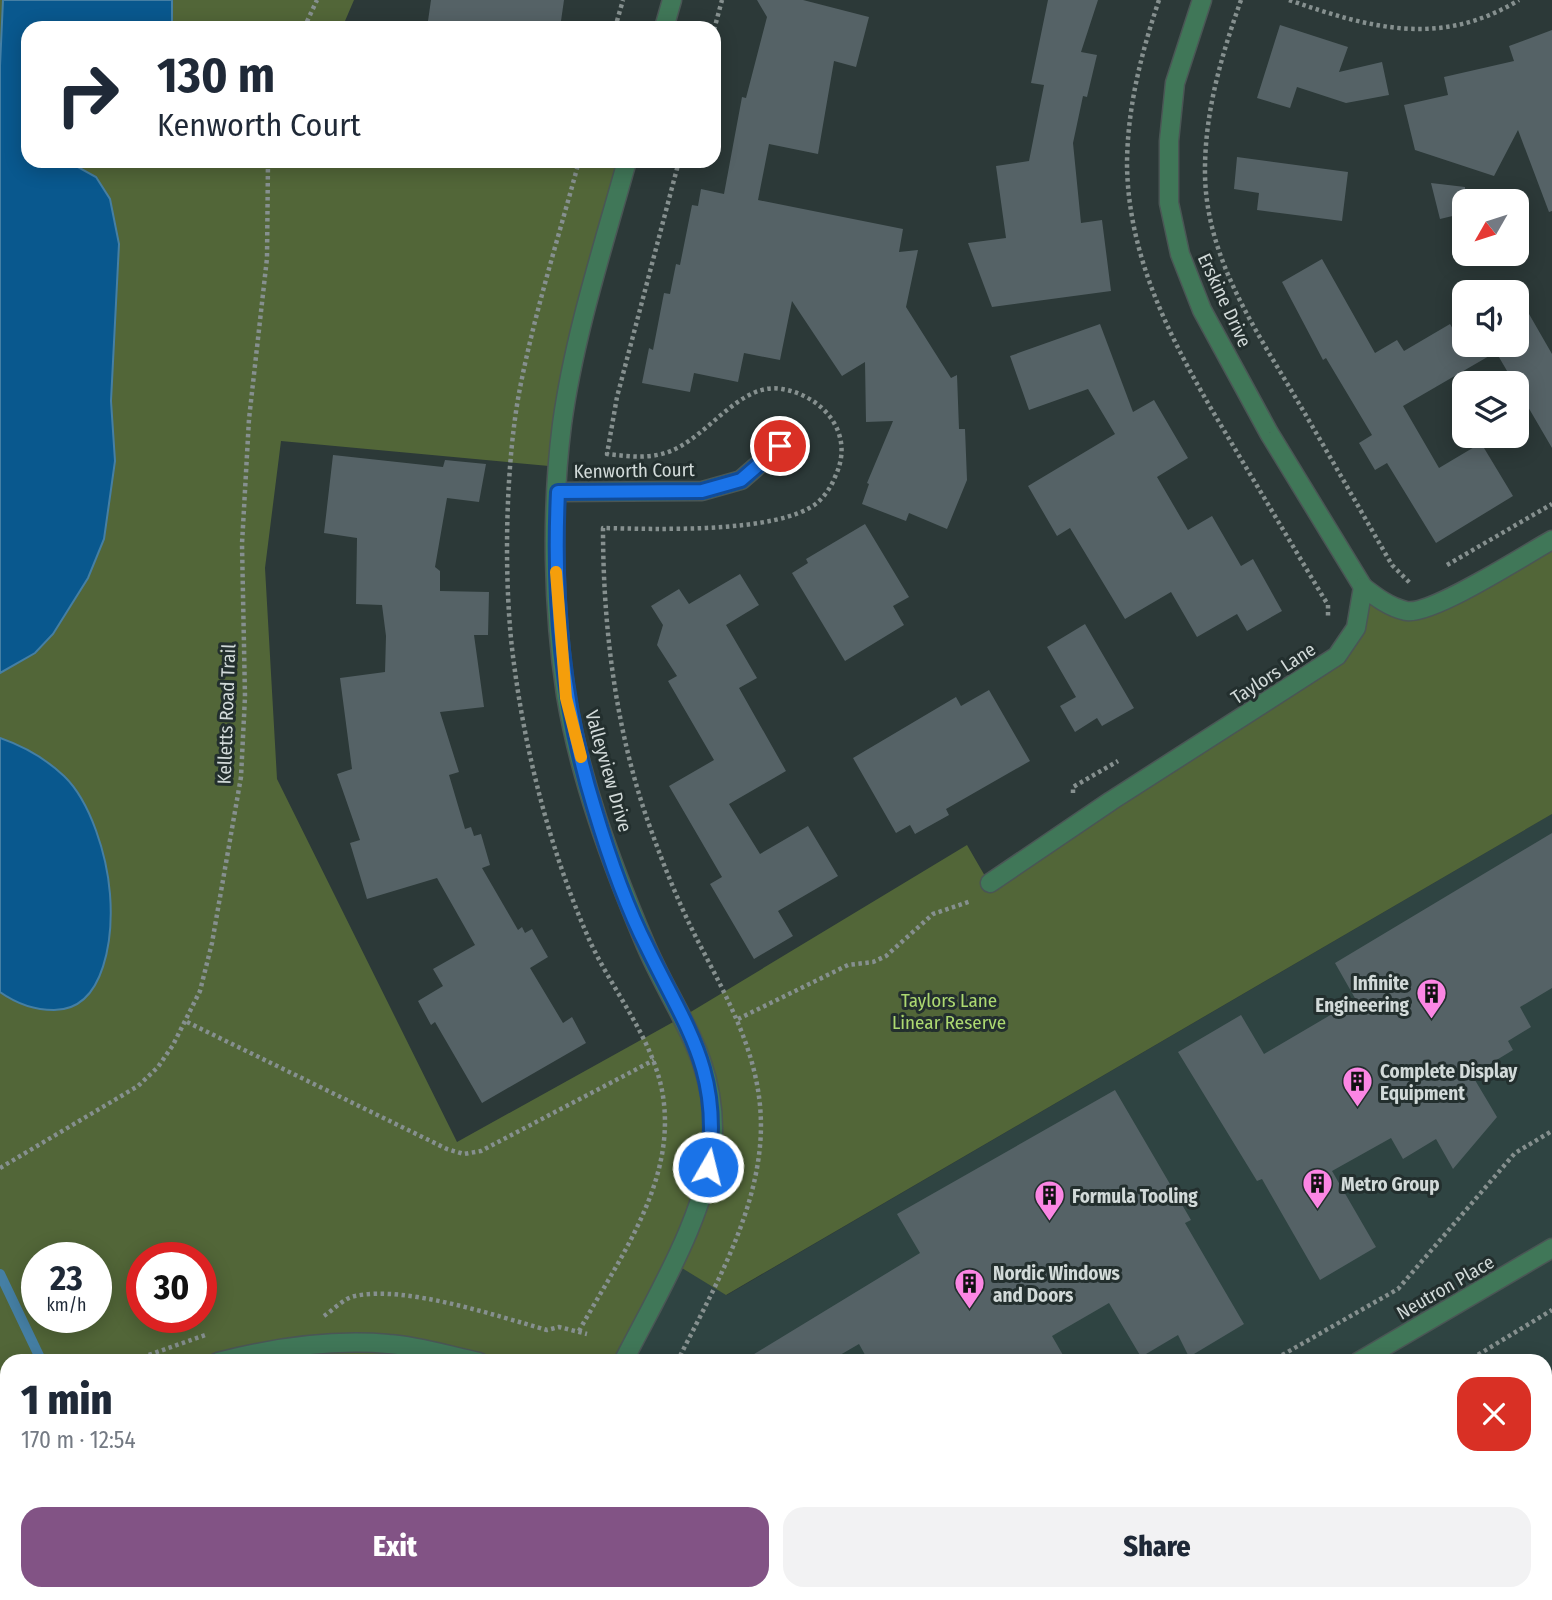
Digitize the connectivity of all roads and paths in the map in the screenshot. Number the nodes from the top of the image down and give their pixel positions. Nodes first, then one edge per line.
1 (317, 0) edge
2 (623, 0) edge
3 (672, 0) edge
4 (722, 0) edge
5 (1202, 0) edge
6 (1241, 0) edge
7 (1289, 0) edge
8 (1519, 0) edge
9 (307, 21) edge
10 (617, 21) edge
11 (666, 21) edge
12 (716, 21) edge
13 (268, 168) edge
14 (625, 168) edge
15 (677, 168) edge
16 (780, 446) dead end
17 (607, 454) dead end
18 (558, 492) junction
19 (1552, 503) edge
20 (603, 528) dead end
21 (1552, 540) edge
22 (1436, 572) dead end
23 (1412, 586) dead end
24 (1363, 587) junction
25 (990, 883) joint
26 (738, 1019) junction
27 (187, 1021) junction
28 (1552, 1131) edge
29 (0, 1168) edge
30 (1552, 1248) edge
31 (1552, 1310) edge
32 (579, 1331) dead end
33 (248, 1354) edge
34 (442, 1354) edge
35 (627, 1354) edge
36 (681, 1354) edge
37 (1284, 1354) edge
38 (1372, 1354) edge
39 (1479, 1354) edge

1 - 9 path
2 - 10 path
3 - 11 street
4 - 12 path
5 - 24 street, Erskine Drive
6 - 23 path
7 - 8 path
13 - 27 path, Kelletts Road Trail
14 - 18 street, Valleyview Drive
15 - 17 path
16 - 18 street, Kenworth Court
18 - 35 street, Valleyview Drive
19 - 22 path
20 - 26 path
21 - 24 street
24 - 25 street, Taylors Lane
25 - 26 path
26 - 36 path
27 - 29 path, Kelletts Road Trail
27 - 32 path
28 - 37 path
30 - 38 street, Neutron Place
31 - 39 path
33 - 34 street

